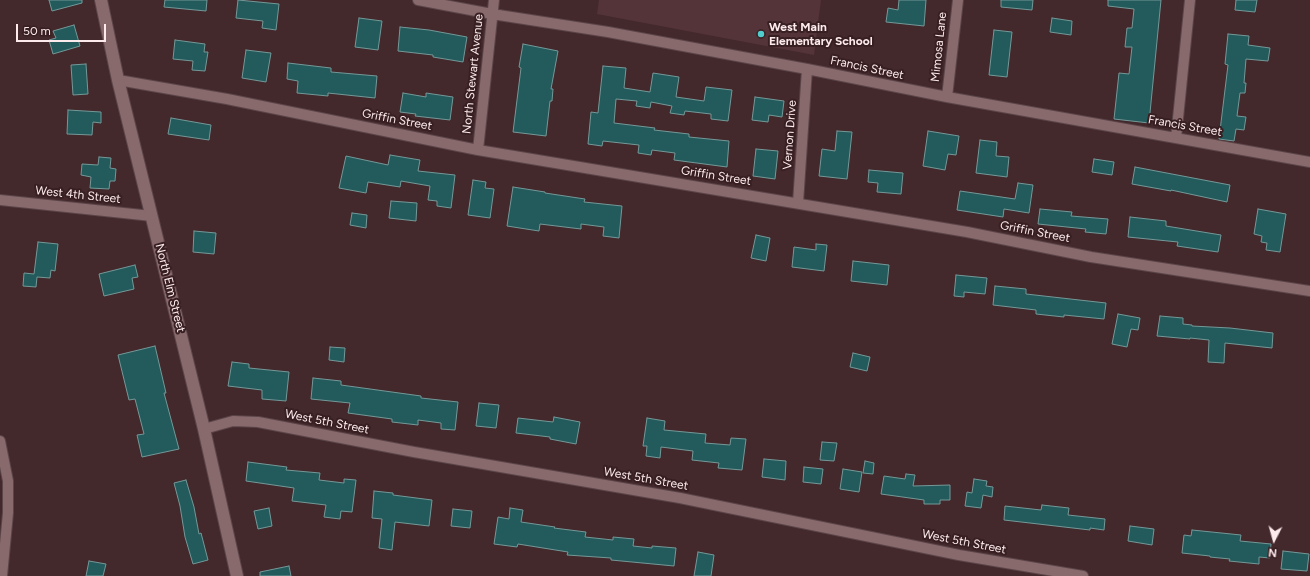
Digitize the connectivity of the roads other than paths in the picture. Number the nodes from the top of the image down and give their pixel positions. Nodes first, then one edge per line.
1 (101, 0) edge
2 (418, 0) edge
3 (494, 0) edge
4 (958, 0) edge
5 (1190, 0) edge
6 (492, 14) junction
7 (807, 69) junction
8 (118, 80) junction
9 (947, 97) junction
10 (1176, 138) junction
11 (478, 150) junction
12 (1310, 162) edge
13 (0, 200) edge
14 (798, 203) junction
15 (152, 216) junction
16 (1310, 291) edge
17 (204, 429) junction
18 (0, 441) edge
19 (4, 513) edge
20 (2, 576) edge
21 (237, 576) edge
22 (1083, 576) edge

1 - 8 street, North Elm Street
2 - 6 street, Francis Street
3 - 6 street, North Stewart Avenue
4 - 9 street, Mimosa Lane
5 - 10 street
6 - 7 street, Francis Street
6 - 11 street, North Stewart Avenue
7 - 9 street, Francis Street
7 - 14 street, Vernon Drive
8 - 11 street, Griffin Street
8 - 15 street, North Elm Street
9 - 10 street, Francis Street
10 - 12 street, Francis Street
11 - 14 street, Griffin Street
13 - 15 street, West 4th Street
14 - 16 street, Griffin Street
15 - 17 street, North Elm Street
17 - 21 street, North Elm Street
17 - 22 street, West 5th Street
18 - 19 street
19 - 20 street

